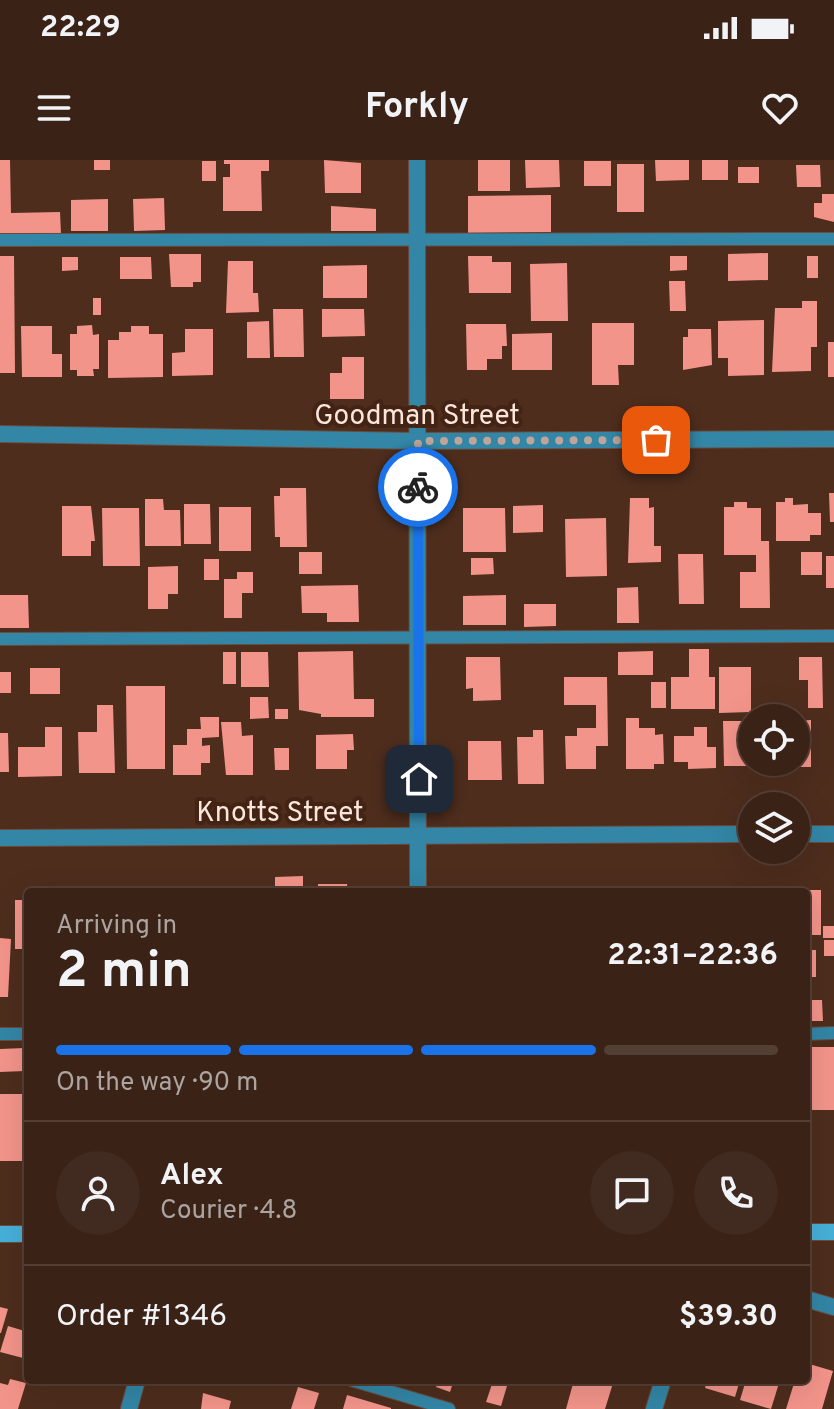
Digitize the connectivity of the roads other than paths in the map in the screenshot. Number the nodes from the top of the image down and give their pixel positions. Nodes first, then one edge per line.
1 (417, 160) edge
2 (834, 239) edge
3 (0, 240) edge
4 (417, 240) junction
5 (0, 434) edge
6 (834, 439) edge
7 (418, 441) junction
8 (418, 635) junction
9 (834, 636) edge
10 (0, 639) edge
11 (738, 834) edge
12 (810, 834) edge
13 (834, 834) edge
14 (419, 836) junction
15 (0, 838) edge
16 (418, 888) edge
17 (834, 1033) edge
18 (0, 1034) edge
19 (24, 1034) edge
20 (810, 1034) edge
21 (810, 1232) edge
22 (834, 1232) edge
23 (0, 1234) edge
24 (24, 1234) edge
25 (810, 1300) edge
26 (834, 1307) edge
27 (136, 1384) edge
28 (365, 1384) edge
29 (662, 1384) edge
30 (129, 1409) edge
31 (449, 1409) edge
32 (654, 1409) edge

1 - 4 street
2 - 4 lane
3 - 4 lane
4 - 7 street
5 - 7 street, Goodman Street
6 - 7 street, Goodman Street
7 - 8 street
8 - 9 lane
8 - 10 lane
8 - 14 street
11 - 14 street, Knotts Street
12 - 13 street
14 - 15 street, Knotts Street
14 - 16 street
17 - 20 lane
18 - 19 lane
21 - 22 street
23 - 24 street
25 - 26 street
27 - 30 street
28 - 31 lane
29 - 32 street

